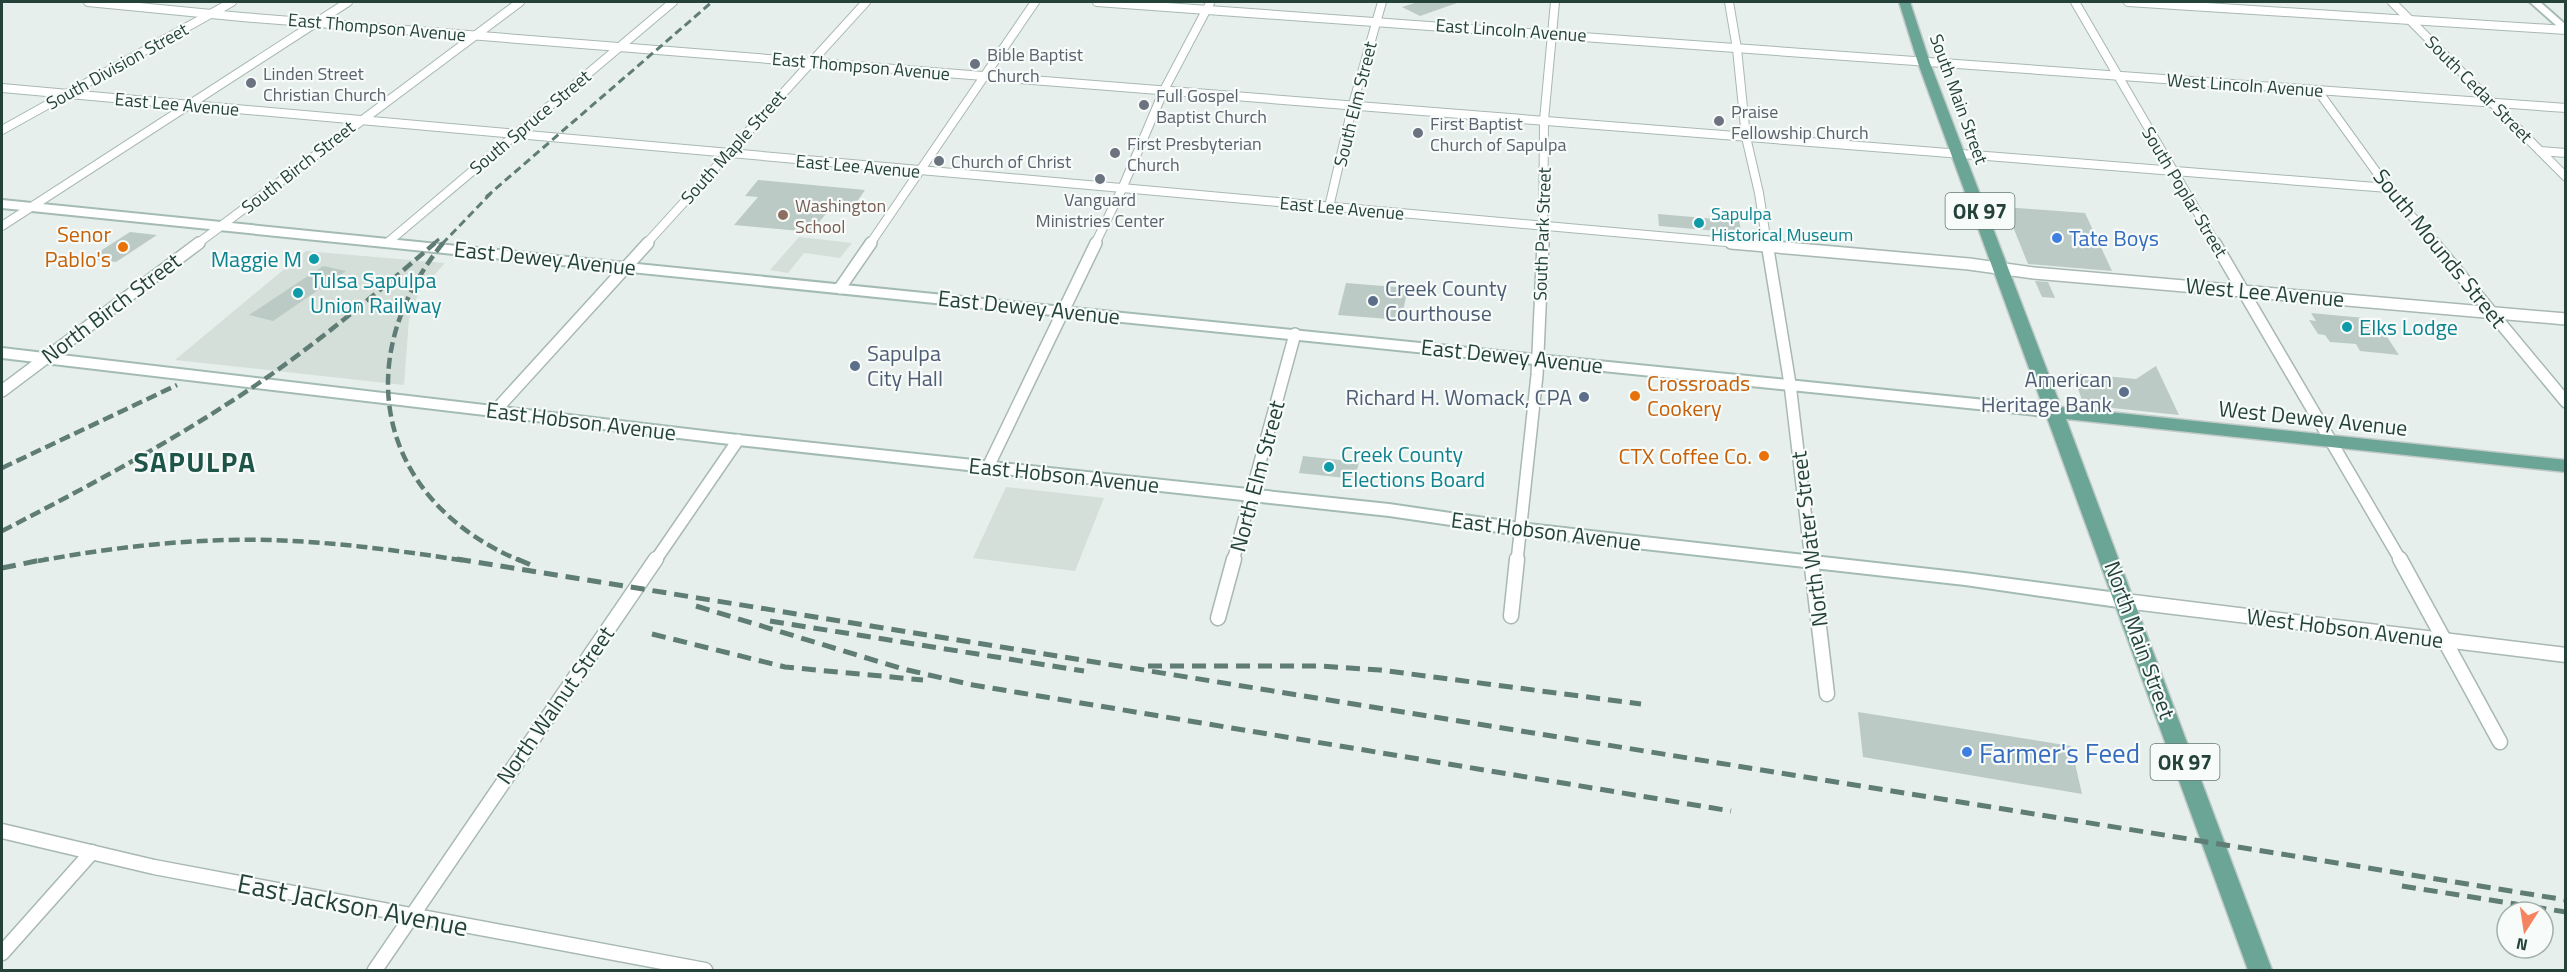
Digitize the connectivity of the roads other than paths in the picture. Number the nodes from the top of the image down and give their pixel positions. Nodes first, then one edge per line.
1 (88, 2) edge
2 (232, 2) edge
3 (348, 2) edge
4 (520, 2) edge
5 (673, 2) edge
6 (866, 2) edge
7 (1035, 2) edge
8 (1097, 2) edge
9 (1382, 2) edge
10 (1555, 2) edge
11 (1729, 2) edge
12 (1904, 2) edge
13 (2075, 2) edge
14 (2128, 2) edge
15 (2392, 2) edge
16 (2535, 2) edge
17 (1209, 5) edge
18 (209, 14) junction
19 (1377, 20) junction
20 (2410, 20) junction
21 (316, 22) junction
22 (2565, 30) edge
23 (1552, 33) junction
24 (475, 35) junction
25 (621, 46) junction
26 (1737, 49) junction
27 (810, 62) junction
28 (1924, 63) junction
29 (986, 76) junction
30 (2118, 76) junction
31 (2, 88) edge
32 (1164, 90) junction
33 (2318, 91) junction
34 (66, 94) junction
35 (2490, 102) junction
36 (1353, 104) junction
37 (189, 105) junction
38 (2565, 108) edge
39 (359, 120) junction
40 (1544, 120) junction
41 (2, 130) edge
42 (517, 134) junction
43 (1746, 137) junction
44 (2540, 151) junction
45 (1958, 153) junction
46 (2565, 153) edge
47 (727, 154) junction
48 (2171, 170) junction
49 (918, 171) junction
50 (2565, 177) edge
51 (2388, 188) junction
52 (1122, 189) junction
53 (2, 204) edge
54 (30, 207) junction
55 (1329, 207) junction
56 (1544, 225) junction
57 (2, 226) edge
58 (221, 226) junction
59 (387, 243) junction
60 (1768, 248) junction
61 (626, 266) junction
62 (2001, 269) junction
63 (840, 288) junction
64 (2244, 291) junction
65 (1064, 310) junction
66 (2493, 313) junction
67 (2565, 319) edge
68 (1295, 334) junction
69 (2, 353) edge
70 (45, 358) junction
71 (1538, 358) junction
72 (1790, 384) junction
73 (2, 391) edge
74 (2565, 402) edge
75 (495, 411) junction
76 (2055, 412) junction
77 (738, 440) junction
78 (2334, 442) junction
79 (2565, 466) edge
80 (988, 467) junction
81 (1251, 495) junction
82 (1519, 529) junction
83 (1813, 562) junction
84 (2126, 601) junction
85 (1511, 616) dead end
86 (1218, 618) dead end
87 (2446, 640) junction
88 (2565, 655) edge
89 (1827, 694) dead end
90 (2500, 742) dead end
91 (2, 831) edge
92 (92, 852) junction
93 (411, 915) junction
94 (2, 953) edge
95 (375, 970) edge
96 (705, 970) edge
97 (2260, 970) edge

1 - 18 street, East Thompson Avenue
2 - 18 street, South Division Street
3 - 21 street
4 - 24 street, South Birch Street
5 - 25 street, South Spruce Street
6 - 27 street, South Maple Street
7 - 29 street
8 - 17 street, East Lincoln Avenue
9 - 19 street, South Elm Street
10 - 23 street, South Park Street
11 - 26 street, North Water Street
12 - 28 main road, South Main Street / OK 97
13 - 30 street, South Poplar Street
14 - 20 street
15 - 20 street, South Cedar Street
16 - 22 main road
17 - 19 street, East Lincoln Avenue
17 - 32 street
18 - 21 street, East Thompson Avenue
18 - 34 street, South Division Street
19 - 23 street, East Lincoln Avenue
19 - 36 street, South Elm Street
20 - 22 street
20 - 35 street, South Cedar Street
21 - 24 street, East Thompson Avenue
21 - 37 street
23 - 26 street, East Lincoln Avenue
23 - 40 street, South Park Street
24 - 25 street, East Thompson Avenue
24 - 39 street, South Birch Street
25 - 27 street, East Thompson Avenue
25 - 42 street, South Spruce Street
26 - 28 street, East Lincoln Avenue
26 - 43 street, North Water Street
27 - 29 street, East Thompson Avenue
27 - 47 street, South Maple Street
28 - 30 street, West Lincoln Avenue
28 - 45 main road, South Main Street / OK 97
29 - 32 street, East Thompson Avenue
29 - 49 street
30 - 33 street, West Lincoln Avenue
30 - 48 street, South Poplar Street
31 - 34 street, East Lee Avenue
32 - 36 street, East Thompson Avenue
32 - 52 street
33 - 35 street, West Lincoln Avenue
33 - 51 street, South Mounds Street
34 - 37 street, East Lee Avenue
34 - 41 street, South Division Street
35 - 38 street, West Lincoln Avenue
35 - 44 street, South Cedar Street
36 - 40 street, East Thompson Avenue
36 - 55 street, South Elm Street
37 - 39 street, East Lee Avenue
37 - 54 street
39 - 42 street, East Lee Avenue
39 - 58 street, South Birch Street
40 - 43 street, East Thompson Avenue
40 - 56 street, South Park Street
42 - 47 street, East Lee Avenue
42 - 59 street, South Spruce Street
43 - 45 street, East Thompson Avenue
43 - 60 street, North Water Street
44 - 46 street
44 - 50 street, South Cedar Street
45 - 48 street, East Thompson Avenue
45 - 62 main road, South Main Street / OK 97
47 - 49 street, East Lee Avenue
47 - 61 street, South Maple Street
48 - 51 street, East Thompson Avenue
48 - 64 street, South Poplar Street
49 - 52 street, East Lee Avenue
49 - 63 street
51 - 66 street, South Mounds Street
52 - 55 street, East Lee Avenue
52 - 65 street
53 - 54 main road, East Dewey Avenue
54 - 57 street
54 - 58 main road, East Dewey Avenue
55 - 56 street, East Lee Avenue
56 - 60 street, East Lee Avenue
56 - 71 street, South Park Street
58 - 59 main road, East Dewey Avenue
58 - 70 street, North Birch Street
59 - 61 main road, East Dewey Avenue
60 - 62 street, East Lee Avenue
60 - 72 street, North Water Street
61 - 63 main road, East Dewey Avenue
61 - 75 street, South Maple Street
62 - 64 street, West Lee Avenue
62 - 76 main road, South Main Street / OK 97
63 - 65 main road, East Dewey Avenue
64 - 66 street, West Lee Avenue
64 - 78 street, South Poplar Street
65 - 68 main road, East Dewey Avenue
65 - 80 street
66 - 67 street, West Lee Avenue
66 - 74 street, South Mounds Street
68 - 71 main road, East Dewey Avenue
68 - 81 street, North Elm Street
69 - 70 main road, East Hobson Avenue
70 - 73 street, North Birch Street
70 - 75 main road, East Hobson Avenue
71 - 72 main road, East Dewey Avenue
71 - 82 street, South Park Street
72 - 76 main road, East Dewey Avenue
72 - 83 street, North Water Street
75 - 77 main road, East Hobson Avenue
76 - 78 main road, West Dewey Avenue
76 - 84 main road, North Main Street / OK 97
77 - 80 main road, East Hobson Avenue
77 - 93 street, North Walnut Street
78 - 79 main road, West Dewey Avenue
78 - 87 street, South Poplar Street
80 - 81 main road, East Hobson Avenue
81 - 82 main road, East Hobson Avenue
81 - 86 street, North Elm Street
82 - 83 main road, East Hobson Avenue
82 - 85 street, South Park Street
83 - 84 main road, East Hobson Avenue
83 - 89 street, North Water Street
84 - 87 street, West Hobson Avenue
84 - 97 main road, North Main Street / OK 97
87 - 88 street, West Hobson Avenue
87 - 90 street, South Poplar Street
91 - 92 street, East Jackson Avenue
92 - 93 street, East Jackson Avenue
92 - 94 street
93 - 95 street, North Walnut Street
93 - 96 street, East Jackson Avenue

